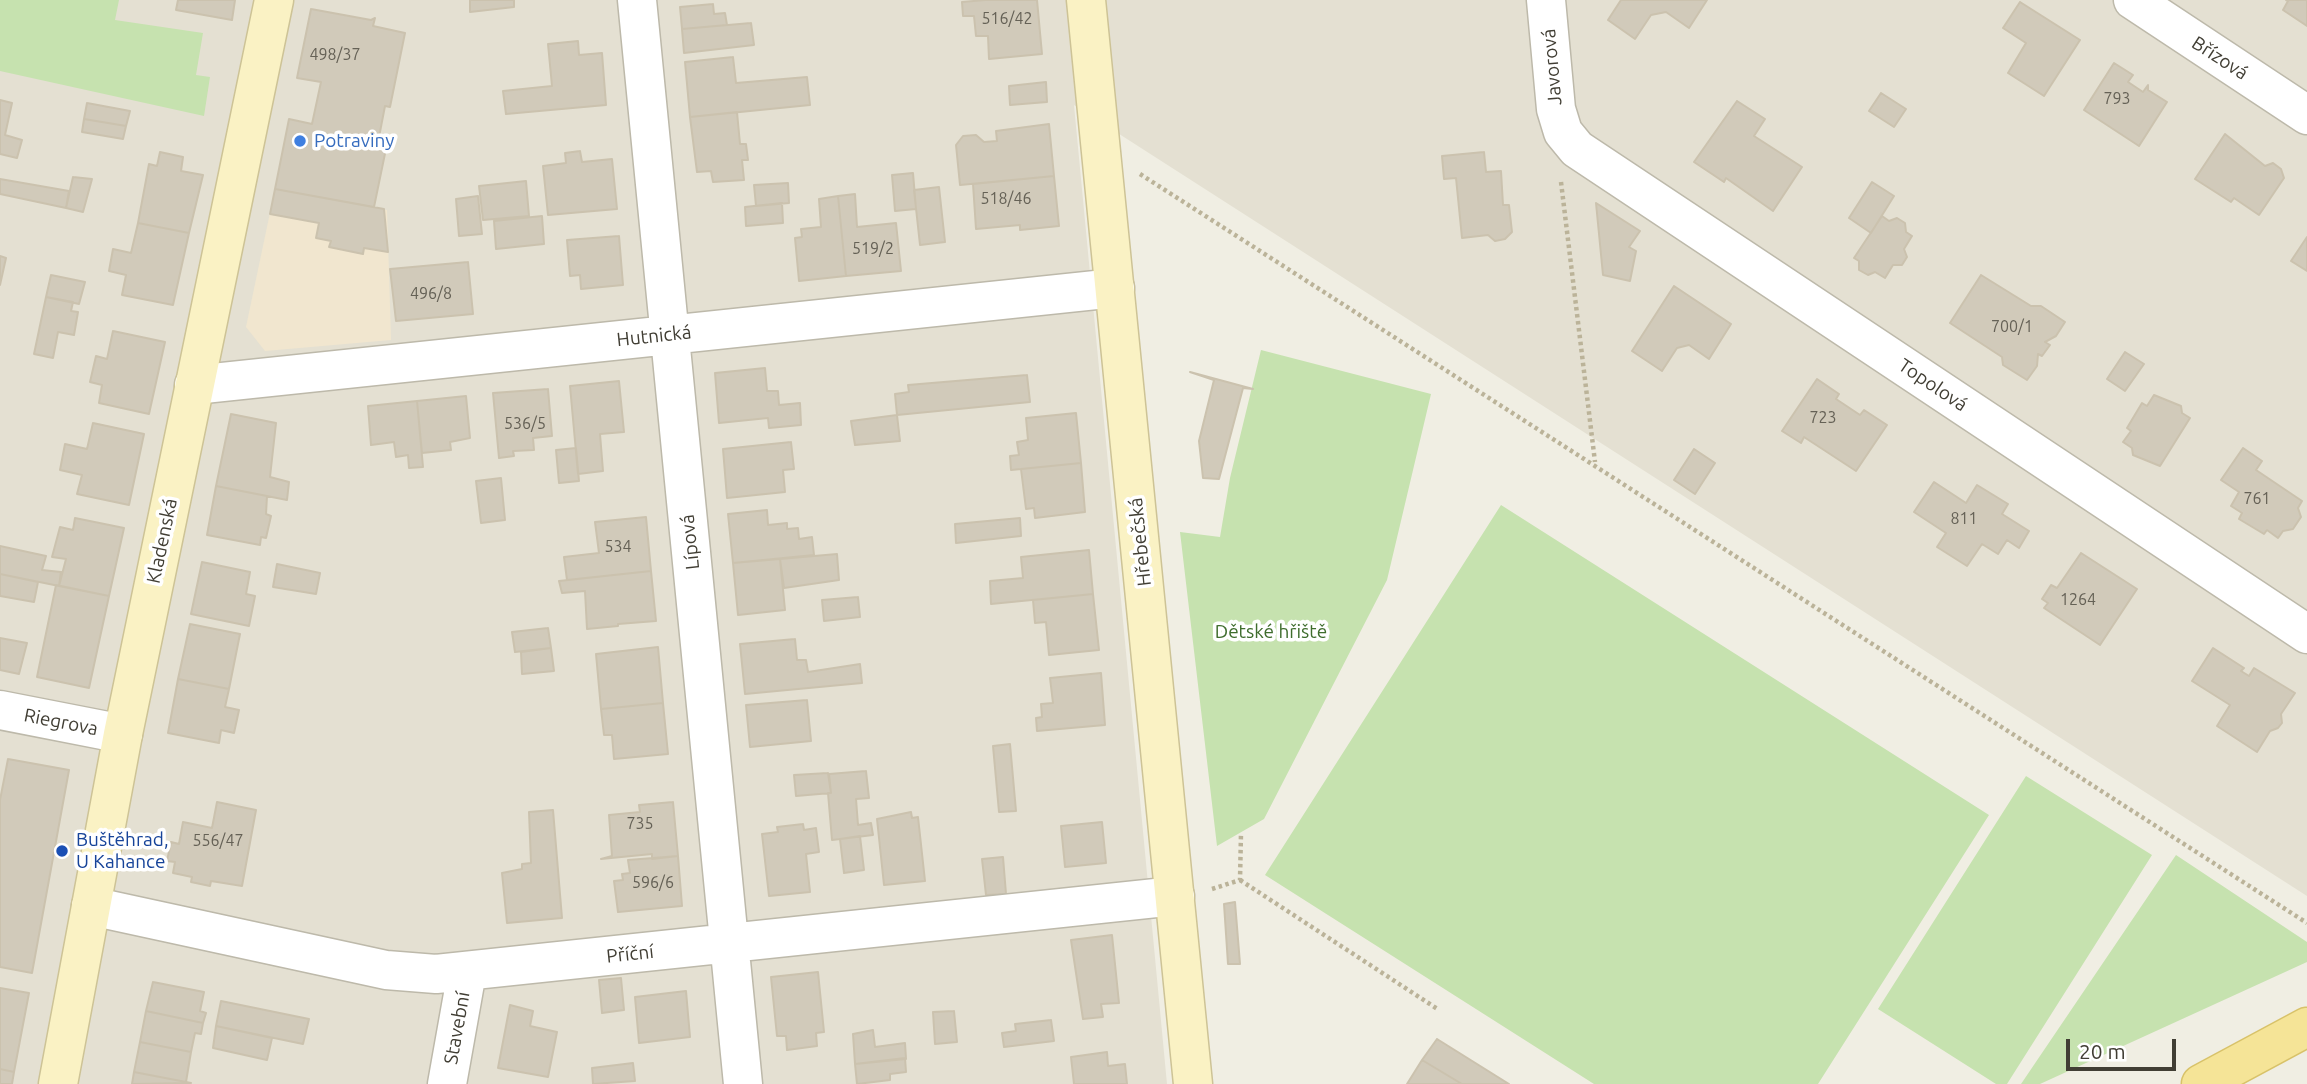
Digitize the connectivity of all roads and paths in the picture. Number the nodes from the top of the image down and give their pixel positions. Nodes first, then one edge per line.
1 (274, 0) edge
2 (637, 0) edge
3 (1086, 0) edge
4 (1546, 0) edge
5 (2133, 0) edge
6 (2307, 115) edge
7 (1563, 132) junction
8 (1101, 149) junction
9 (1115, 289) junction
10 (670, 335) junction
11 (194, 385) junction
12 (1595, 463) junction
13 (2307, 634) edge
14 (0, 710) edge
15 (123, 734) junction
16 (1241, 833) dead end
17 (1240, 880) junction
18 (1222, 888) dead end
19 (1175, 896) junction
20 (91, 906) junction
21 (2307, 923) edge
22 (729, 943) junction
23 (467, 972) junction
24 (1439, 1010) dead end
25 (2307, 1027) edge
26 (58, 1084) edge
27 (447, 1084) edge
28 (743, 1084) edge
29 (1193, 1084) edge
30 (2201, 1084) edge

1 - 11 street, Kladenská
2 - 10 street, Lípová
3 - 8 street, Hřebečská
4 - 7 street, Javorová
5 - 6 street, Břízová
7 - 12 path
7 - 13 street, Topolová
8 - 9 street, Hřebečská
8 - 12 path
9 - 10 street, Hutnická
9 - 19 street, Hřebečská
10 - 11 street, Hutnická
10 - 22 street, Lípová
11 - 15 street, Kladenská
12 - 21 path
14 - 15 street, Riegrova
15 - 20 street, Kladenská
16 - 17 path
17 - 18 path
17 - 24 path
19 - 22 street, Příční
19 - 29 street, Hřebečská
20 - 23 street, Příční
20 - 26 street, Kladenská
22 - 23 street, Příční
22 - 28 street, Lípová
23 - 27 street, Stavební
25 - 30 main road

